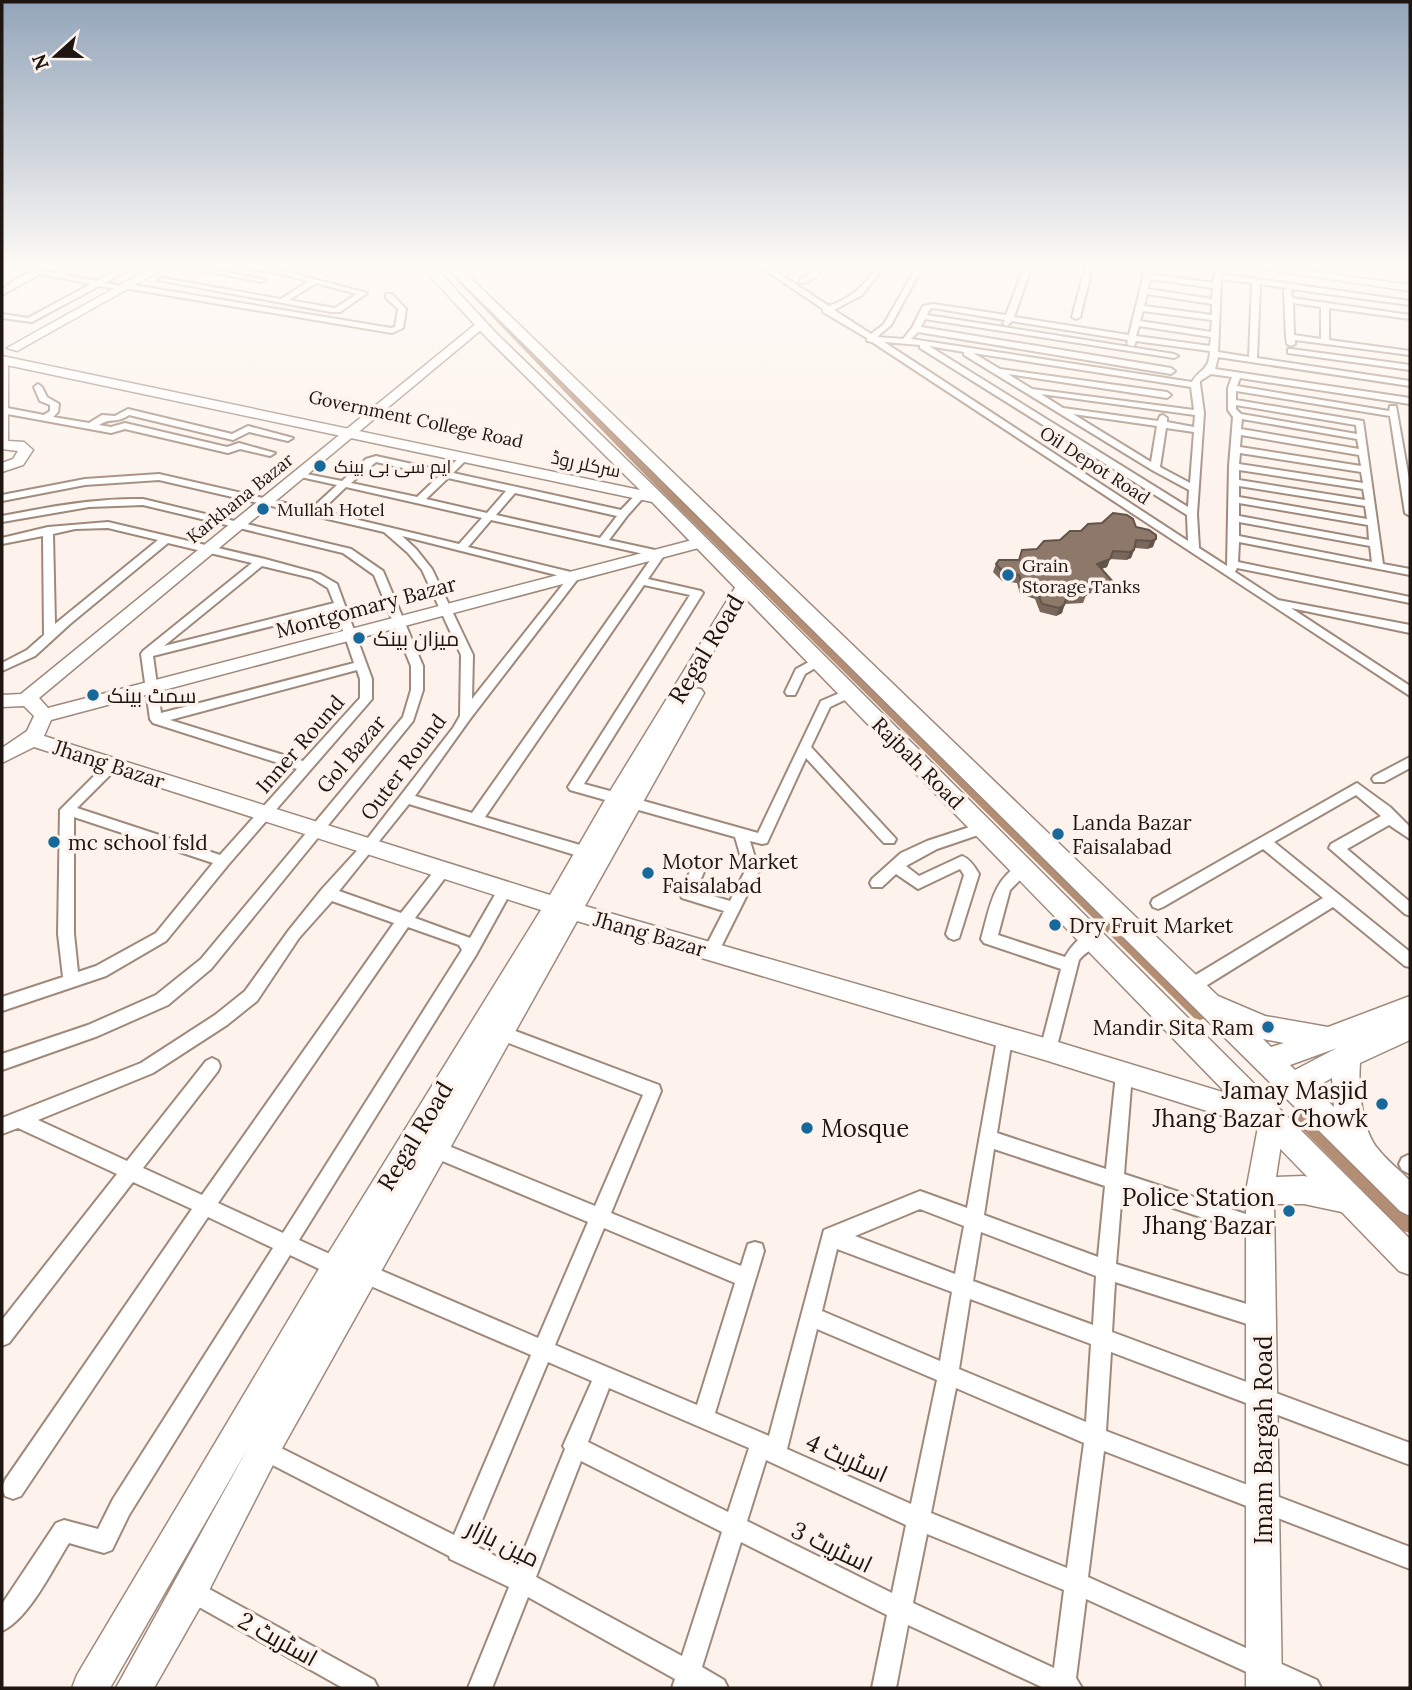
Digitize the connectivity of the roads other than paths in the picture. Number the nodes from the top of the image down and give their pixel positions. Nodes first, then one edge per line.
1 (22, 344) edge
2 (458, 344) edge
3 (504, 344) edge
4 (523, 344) edge
5 (879, 344) edge
6 (918, 344) edge
7 (927, 344) edge
8 (999, 344) edge
9 (1011, 344) edge
10 (1092, 344) edge
11 (1131, 344) edge
12 (1168, 344) edge
13 (1214, 344) edge
14 (1253, 344) edge
15 (1290, 344) edge
16 (1339, 344) edge
17 (1175, 345) junction
18 (959, 349) junction
19 (1130, 350) junction
20 (1291, 351) junction
21 (1214, 352) junction
22 (1410, 353) edge
23 (5, 354) edge
24 (993, 354) junction
25 (1174, 356) junction
26 (1253, 360) junction
27 (1127, 363) junction
28 (1292, 366) junction
29 (1410, 368) edge
30 (994, 370) junction
31 (1171, 371) junction
32 (1210, 371) junction
33 (1124, 375) junction
34 (1237, 375) junction
35 (1169, 382) junction
36 (1410, 384) edge
37 (1195, 385) junction
38 (38, 387) dead end
39 (1232, 388) junction
40 (1029, 391) junction
41 (1167, 395) junction
42 (1392, 398) junction
43 (1410, 401) edge
44 (1233, 402) junction
45 (1165, 408) junction
46 (1060, 409) junction
47 (2, 410) edge
48 (1200, 413) junction
49 (1394, 414) junction
50 (589, 415) junction
51 (1238, 416) junction
52 (45, 418) junction
53 (1022, 422) junction
54 (1162, 424) junction
55 (90, 427) junction
56 (353, 430) junction
57 (1199, 430) junction
58 (1236, 431) junction
59 (1361, 437) junction
60 (288, 438) dead end
61 (2, 442) edge
62 (1235, 449) junction
63 (270, 453) dead end
64 (1363, 453) junction
65 (463, 458) junction
66 (18, 462) junction
67 (1234, 466) junction
68 (2, 468) edge
69 (1155, 468) junction
70 (1366, 470) junction
71 (2, 474) edge
72 (299, 474) junction
73 (619, 474) junction
74 (444, 475) junction
75 (1234, 482) junction
76 (345, 484) junction
77 (1368, 487) junction
78 (1194, 489) junction
79 (512, 490) junction
80 (649, 494) junction
81 (2, 498) edge
82 (1233, 499) junction
83 (419, 500) junction
84 (265, 502) junction
85 (1370, 504) junction
86 (313, 513) junction
87 (1410, 513) edge
88 (623, 514) junction
89 (1192, 514) junction
90 (489, 515) junction
91 (1233, 518) junction
92 (2, 519) edge
93 (1373, 523) junction
94 (237, 525) junction
95 (48, 530) junction
96 (388, 530) junction
97 (1233, 538) junction
98 (166, 539) junction
99 (604, 540) junction
100 (2, 541) edge
101 (699, 543) junction
102 (1376, 544) junction
103 (461, 548) junction
104 (1194, 548) junction
105 (208, 549) junction
106 (660, 554) junction
107 (261, 561) junction
108 (1378, 566) junction
109 (1231, 568) junction
110 (1410, 572) edge
111 (575, 576) junction
112 (643, 581) junction
113 (748, 590) junction
114 (1410, 600) edge
115 (1273, 601) junction
116 (340, 605) junction
117 (445, 610) junction
118 (399, 622) junction
119 (1410, 629) edge
120 (351, 635) junction
121 (50, 636) junction
122 (148, 654) junction
123 (818, 662) junction
124 (360, 665) junction
125 (2, 667) edge
126 (152, 687) junction
127 (791, 692) dead end
128 (1410, 692) edge
129 (849, 693) junction
130 (25, 700) junction
131 (2, 701) edge
132 (43, 716) junction
133 (466, 716) junction
134 (156, 719) junction
135 (31, 739) junction
136 (804, 748) junction
137 (2, 756) edge
138 (1410, 762) edge
139 (113, 765) junction
140 (306, 767) junction
141 (1380, 779) dead end
142 (405, 798) junction
143 (624, 800) junction
144 (67, 810) junction
145 (265, 814) junction
146 (1390, 818) junction
147 (475, 820) junction
148 (982, 828) junction
149 (315, 829) junction
150 (741, 833) junction
151 (1410, 834) edge
152 (889, 839) dead end
153 (1263, 841) junction
154 (369, 846) junction
155 (585, 852) junction
156 (1025, 854) junction
157 (223, 861) junction
158 (701, 862) dead end
159 (897, 866) junction
160 (443, 870) junction
161 (877, 883) dead end
162 (505, 890) junction
163 (327, 893) junction
164 (1334, 899) junction
165 (1158, 902) dead end
166 (563, 908) junction
167 (734, 908) junction
168 (1410, 910) edge
169 (403, 922) junction
170 (954, 934) dead end
171 (1093, 939) junction
172 (471, 950) junction
173 (711, 951) junction
174 (1410, 961) edge
175 (1070, 965) junction
176 (71, 982) junction
177 (1197, 994) junction
178 (2, 1004) edge
179 (1410, 1007) edge
180 (1410, 1027) edge
181 (502, 1033) junction
182 (1003, 1038) junction
183 (1338, 1048) junction
184 (1048, 1050) junction
185 (1266, 1061) junction
186 (2, 1062) edge
187 (212, 1066) dead end
188 (1124, 1074) junction
189 (1293, 1085) junction
190 (1272, 1119) junction
191 (10, 1122) edge
192 (989, 1139) junction
193 (434, 1149) junction
194 (1371, 1162) junction
195 (130, 1171) junction
196 (1113, 1179) junction
197 (1260, 1191) junction
198 (1352, 1201) junction
199 (1410, 1201) edge
200 (205, 1206) junction
201 (599, 1219) junction
202 (974, 1221) junction
203 (1261, 1228) junction
204 (831, 1237) junction
205 (287, 1243) junction
206 (755, 1251) dead end
207 (1410, 1259) edge
208 (336, 1267) junction
209 (1106, 1270) junction
210 (366, 1274) junction
211 (746, 1278) junction
212 (963, 1286) junction
213 (811, 1316) junction
214 (1263, 1319) junction
215 (2, 1336) edge
216 (1103, 1337) junction
217 (541, 1350) junction
218 (604, 1376) junction
219 (948, 1376) junction
220 (1264, 1397) junction
221 (703, 1419) junction
222 (1095, 1437) junction
223 (574, 1446) junction
224 (768, 1449) junction
225 (264, 1450) junction
226 (1410, 1454) edge
227 (13, 1488) dead end
228 (1263, 1502) junction
229 (918, 1519) junction
230 (734, 1528) junction
231 (458, 1551) junction
232 (1410, 1558) edge
233 (521, 1581) junction
234 (1076, 1583) junction
235 (191, 1590) junction
236 (899, 1609) junction
237 (2, 1619) edge
238 (1264, 1679) edge
239 (687, 1681) edge
240 (1066, 1687) edge
241 (90, 1688) edge
242 (134, 1688) edge
243 (366, 1688) edge
244 (480, 1688) edge
245 (716, 1688) edge
246 (884, 1688) edge
247 (1309, 1688) edge

1 - 23 street
2 - 56 street, Karkhana Bazar
3 - 50 main road, Rajbah Road
4 - 50 main road, Rajbah Road
5 - 53 street, Oil Depot Road
6 - 53 street
7 - 18 street
8 - 24 street
9 - 27 street
10 - 19 street
11 - 19 street
12 - 17 street
13 - 21 street
14 - 26 street
15 - 20 street
16 - 22 street
17 - 21 street
17 - 25 street
18 - 24 street
18 - 30 street
19 - 25 street
19 - 27 street
20 - 28 street
20 - 29 street
21 - 26 street
21 - 32 street
23 - 47 street
23 - 56 main road, سرکلر روڈ
24 - 33 street
25 - 31 street
26 - 28 street
27 - 31 street
27 - 33 street
28 - 36 street
30 - 40 street
30 - 41 street
31 - 35 street
32 - 34 street
32 - 37 street
33 - 35 street
34 - 39 street
34 - 42 street
35 - 37 street
35 - 41 street
37 - 48 street
38 - 52 street
39 - 44 street
39 - 49 street
40 - 45 street
40 - 46 street
41 - 45 street
42 - 43 street
42 - 49 street
44 - 51 street
44 - 59 street
45 - 48 street
45 - 54 street
46 - 53 street
46 - 54 street
46 - 69 street
47 - 52 street
47 - 61 street
48 - 57 street
49 - 87 street
50 - 73 main road, Rajbah Road
50 - 156 main road, Rajbah Road
51 - 58 street
51 - 59 street
52 - 55 street
53 - 89 street
53 - 104 street, Oil Depot Road
54 - 57 street
54 - 69 street
55 - 60 street
55 - 63 street
56 - 65 main road, سرکلر روڈ
56 - 72 street, Karkhana Bazar
56 - 73 main road, Government College Road
57 - 78 street
58 - 62 street
58 - 64 street
59 - 64 street
61 - 66 street
62 - 67 street
62 - 70 street
64 - 70 street
65 - 74 street
65 - 80 main road, سرکلر روڈ
66 - 68 street
66 - 71 street
67 - 75 street
67 - 77 street
69 - 78 street
70 - 77 street
72 - 76 street
72 - 84 street, Karkhana Bazar
73 - 80 main road, Rajbah Road
74 - 76 street
74 - 79 street
74 - 83 street
75 - 82 street
75 - 85 street
76 - 83 street
76 - 86 street
77 - 85 street
78 - 89 street
79 - 88 street
79 - 90 street
80 - 88 street
80 - 101 main road, Rajbah Road
81 - 84 street, Outer Round
82 - 91 street
82 - 93 street
83 - 90 street
84 - 86 street, Outer Round
84 - 94 street, Karkhana Bazar
85 - 93 street
86 - 96 street, Outer Round
88 - 99 street
89 - 104 street
90 - 99 street
90 - 103 street
91 - 97 street
91 - 102 street
92 - 94 street, Gol Bazar
93 - 102 street
94 - 105 street, Karkhana Bazar
94 - 118 street, Gol Bazar
95 - 98 street, Inner Round
95 - 100 street, Inner Round
95 - 121 street
96 - 103 street
96 - 117 street, Outer Round
97 - 108 street
97 - 109 street
98 - 105 street, Inner Round
98 - 121 street
99 - 106 street
101 - 106 street, Montgomary Bazar
101 - 113 main road, Rajbah Road
102 - 108 street
103 - 111 street
104 - 109 street, Oil Depot Road
105 - 107 street, Inner Round
105 - 130 street, Karkhana Bazar
106 - 111 street, Montgomary Bazar
106 - 112 street
107 - 116 street, Inner Round
107 - 122 street
108 - 110 street
109 - 114 street
109 - 115 street, Oil Depot Road
111 - 117 street, Montgomary Bazar
111 - 133 street
112 - 143 street
112 - 147 street
113 - 123 main road, Rajbah Road
113 - 143 street, Regal Road
115 - 119 street
115 - 128 street, Oil Depot Road
116 - 120 street, Inner Round
116 - 122 street
117 - 118 street, Montgomary Bazar
117 - 133 street, Outer Round
118 - 120 street, Montgomary Bazar
118 - 149 street, Gol Bazar
120 - 124 street, Inner Round
120 - 126 street, Montgomary Bazar
121 - 125 street
122 - 126 street
123 - 127 street
123 - 129 main road, Rajbah Road
124 - 134 street
124 - 140 street, Inner Round
126 - 132 street, Montgomary Bazar
126 - 134 street
129 - 136 street
129 - 148 main road, Rajbah Road
130 - 131 street
130 - 132 street
132 - 135 street
133 - 142 street, Outer Round
134 - 140 street
135 - 137 street
135 - 139 street, Jhang Bazar
136 - 150 street
136 - 152 street
138 - 141 street
139 - 144 street
139 - 145 street, Jhang Bazar
140 - 145 street, Inner Round
142 - 147 street
142 - 154 street, Outer Round
143 - 150 street
143 - 155 street, Regal Road
143 - 166 street, Regal Road
144 - 157 street
144 - 176 street
145 - 149 street, Jhang Bazar
145 - 157 street, Inner Round
146 - 151 street
146 - 153 street
146 - 168 street
147 - 155 street
148 - 156 main road, Rajbah Road
148 - 159 street
149 - 154 street, Jhang Bazar
149 - 186 street, Gol Bazar
150 - 167 street
153 - 164 street
153 - 165 street
154 - 160 street, Jhang Bazar
154 - 163 street, Outer Round
155 - 166 street, Regal Road
156 - 171 main road, Rajbah Road
156 - 175 street
156 - 177 main road, Rajbah Road
157 - 176 street, Inner Round
158 - 167 street
159 - 161 street
159 - 170 street
160 - 162 street, Jhang Bazar
160 - 169 street
162 - 166 street, Jhang Bazar
162 - 172 street
163 - 169 street
163 - 191 street, Outer Round
164 - 174 street
164 - 177 street
166 - 173 street, Jhang Bazar
166 - 181 street, Regal Road
166 - 208 street, Regal Road
167 - 173 street
169 - 172 street
169 - 200 street
171 - 175 street
171 - 190 main road, Rajbah Road
172 - 205 street
173 - 182 street, Jhang Bazar
175 - 184 street
176 - 178 street, Inner Round
177 - 183 main road
177 - 185 main road, Rajbah Road
179 - 183 main road
180 - 183 main road
181 - 193 street, Regal Road
181 - 201 street
182 - 184 street, Jhang Bazar
182 - 192 street
183 - 185 main road
183 - 189 main road
183 - 194 main road
184 - 188 street, Jhang Bazar
185 - 189 main road, Rajbah Road
187 - 195 street
188 - 190 street, Jhang Bazar
188 - 196 street
189 - 194 main road, Rajbah Road
190 - 197 street, Imam Bargah Road
190 - 198 main road, Rajbah Road
191 - 195 street
192 - 196 street
192 - 202 street
193 - 201 street
193 - 210 street, Regal Road
194 - 199 main road, Rajbah Road
195 - 200 street
195 - 215 street
196 - 203 street
196 - 209 street
197 - 198 street
197 - 203 street, Imam Bargah Road
198 - 207 main road, Rajbah Road
200 - 205 street
200 - 227 street
201 - 211 street
201 - 217 street
202 - 204 street
202 - 209 street
202 - 212 street
203 - 214 street, Imam Bargah Road
204 - 212 street
204 - 213 street
205 - 208 street
205 - 237 street
206 - 211 street
208 - 241 street, Regal Road
209 - 214 street
209 - 216 street
210 - 217 street, اسٹریٹ 4
210 - 225 street, Regal Road
211 - 221 street
212 - 216 street
212 - 219 street
213 - 219 street
213 - 224 street
214 - 220 street, Imam Bargah Road
216 - 220 street
216 - 222 street
217 - 218 street, اسٹریٹ 4
217 - 231 street
218 - 221 street, اسٹریٹ 4
218 - 223 street
219 - 222 street
219 - 229 street
220 - 226 street
220 - 228 street, Imam Bargah Road
221 - 224 street, اسٹریٹ 4
222 - 228 street
222 - 234 street
223 - 230 street, اسٹریٹ 3
223 - 233 street
224 - 229 street, اسٹریٹ 4
224 - 230 street
225 - 231 street, مین بازار
225 - 235 street, Regal Road
228 - 232 street
228 - 238 street, Imam Bargah Road
229 - 234 street, اسٹریٹ 4
229 - 236 street
230 - 236 street, اسٹریٹ 3
230 - 239 street
231 - 233 street, مین بازار
233 - 239 street, مین بازار
233 - 244 street
234 - 238 street, اسٹریٹ 4
234 - 240 street
235 - 242 street, Regal Road
235 - 243 street, اسٹریٹ 2
236 - 240 street, اسٹریٹ 3
236 - 246 street
238 - 247 street, اسٹریٹ 4
239 - 245 street, مین بازار

